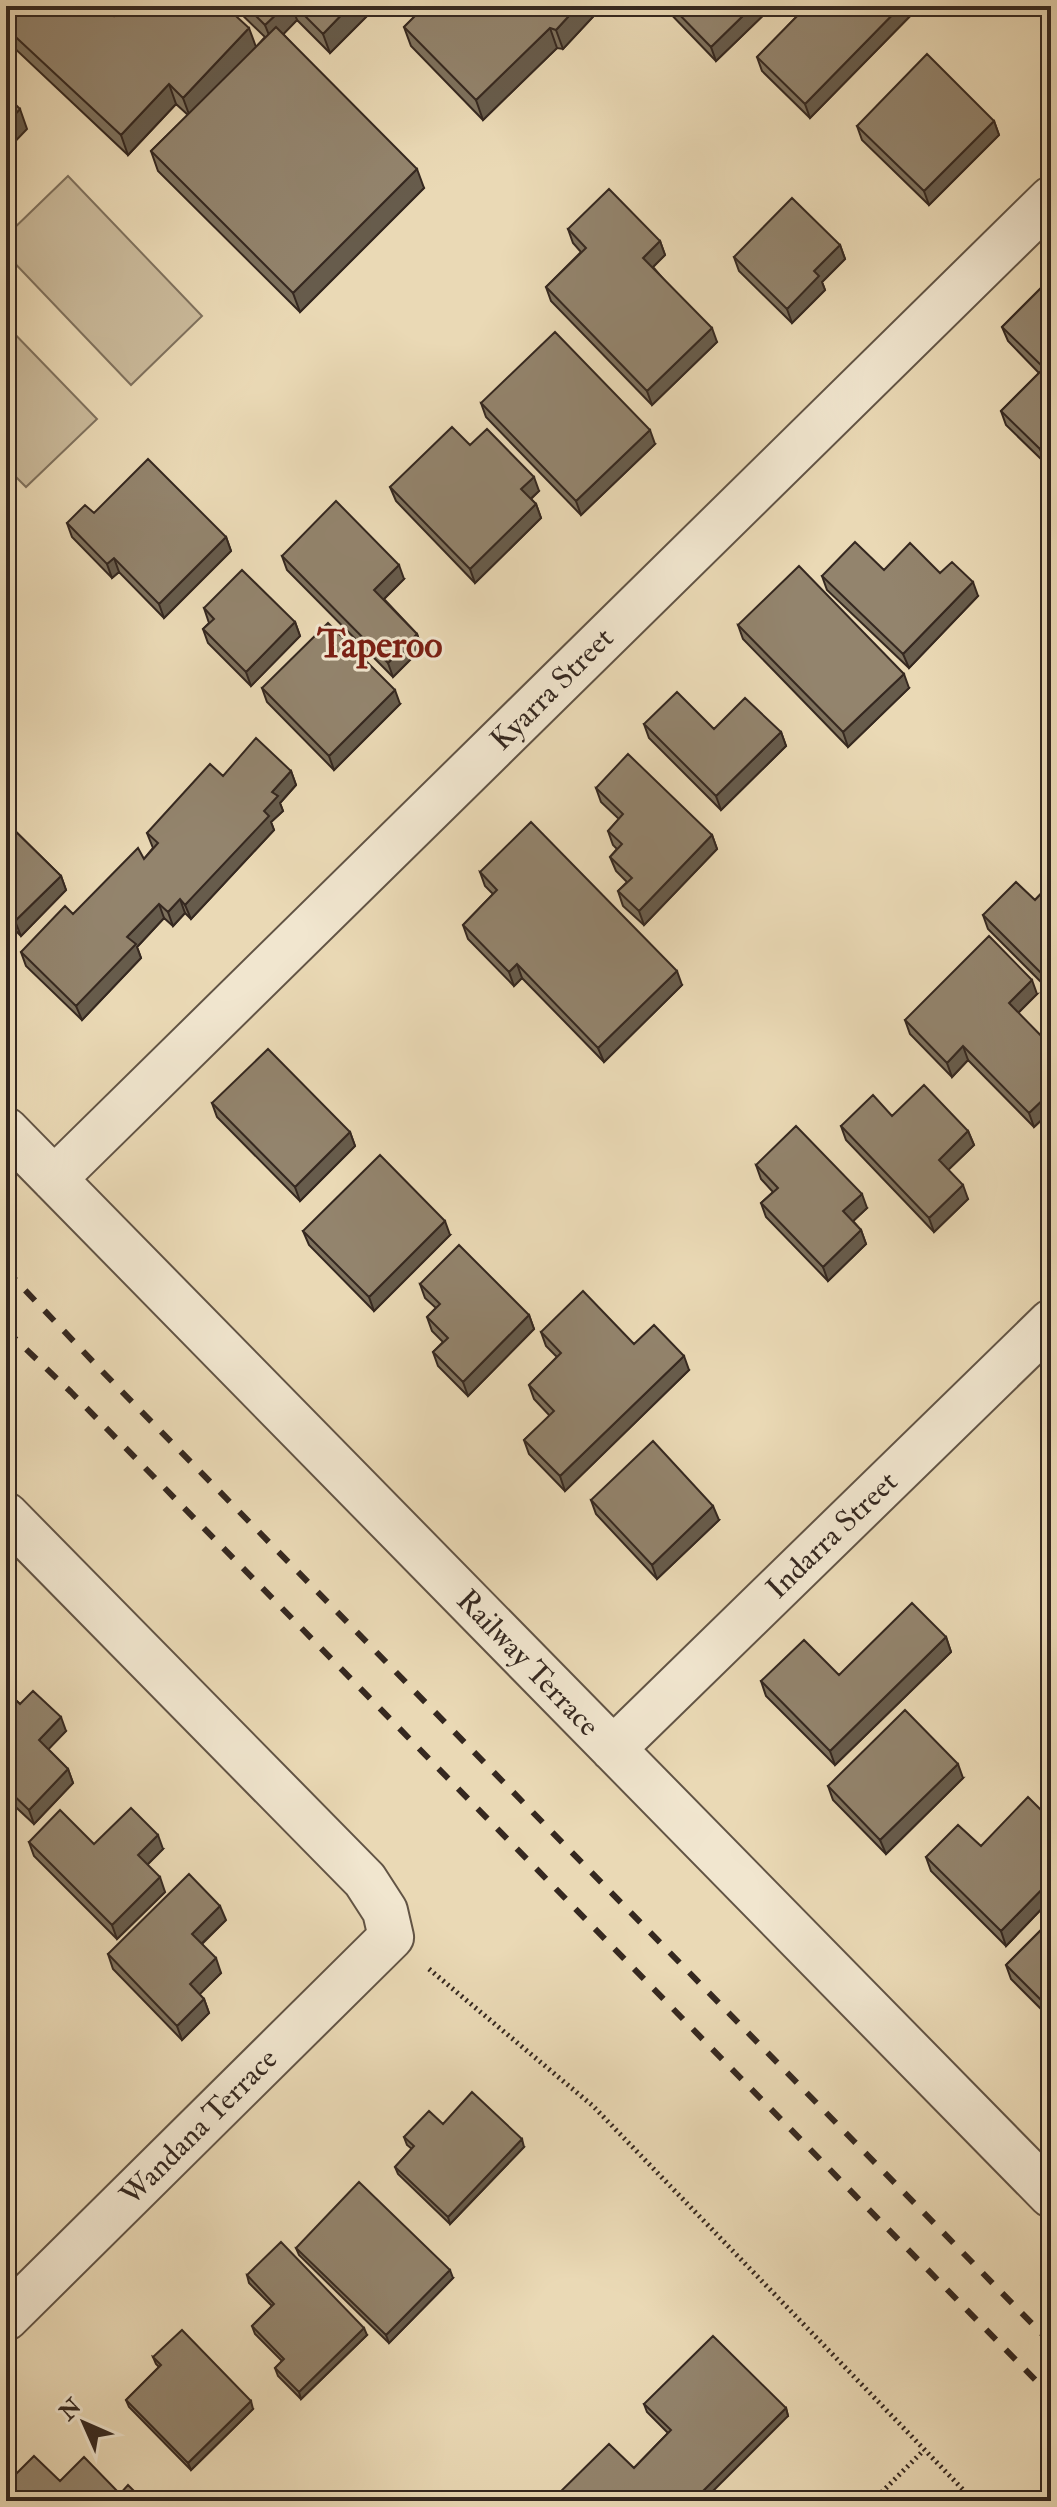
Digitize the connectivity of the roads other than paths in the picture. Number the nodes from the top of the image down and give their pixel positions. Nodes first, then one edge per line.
1 (1051, 199) edge
2 (6, 1130) edge
3 (54, 1179) junction
4 (1051, 1322) edge
5 (6, 1515) edge
6 (613, 1749) junction
7 (1051, 2195) edge
8 (6, 2318) edge

1 - 3 street, Kyarra Street
2 - 3 street, Railway Terrace
3 - 6 street, Railway Terrace
4 - 6 street, Indarra Street
5 - 8 street, Wandana Terrace
6 - 7 street, Railway Terrace

